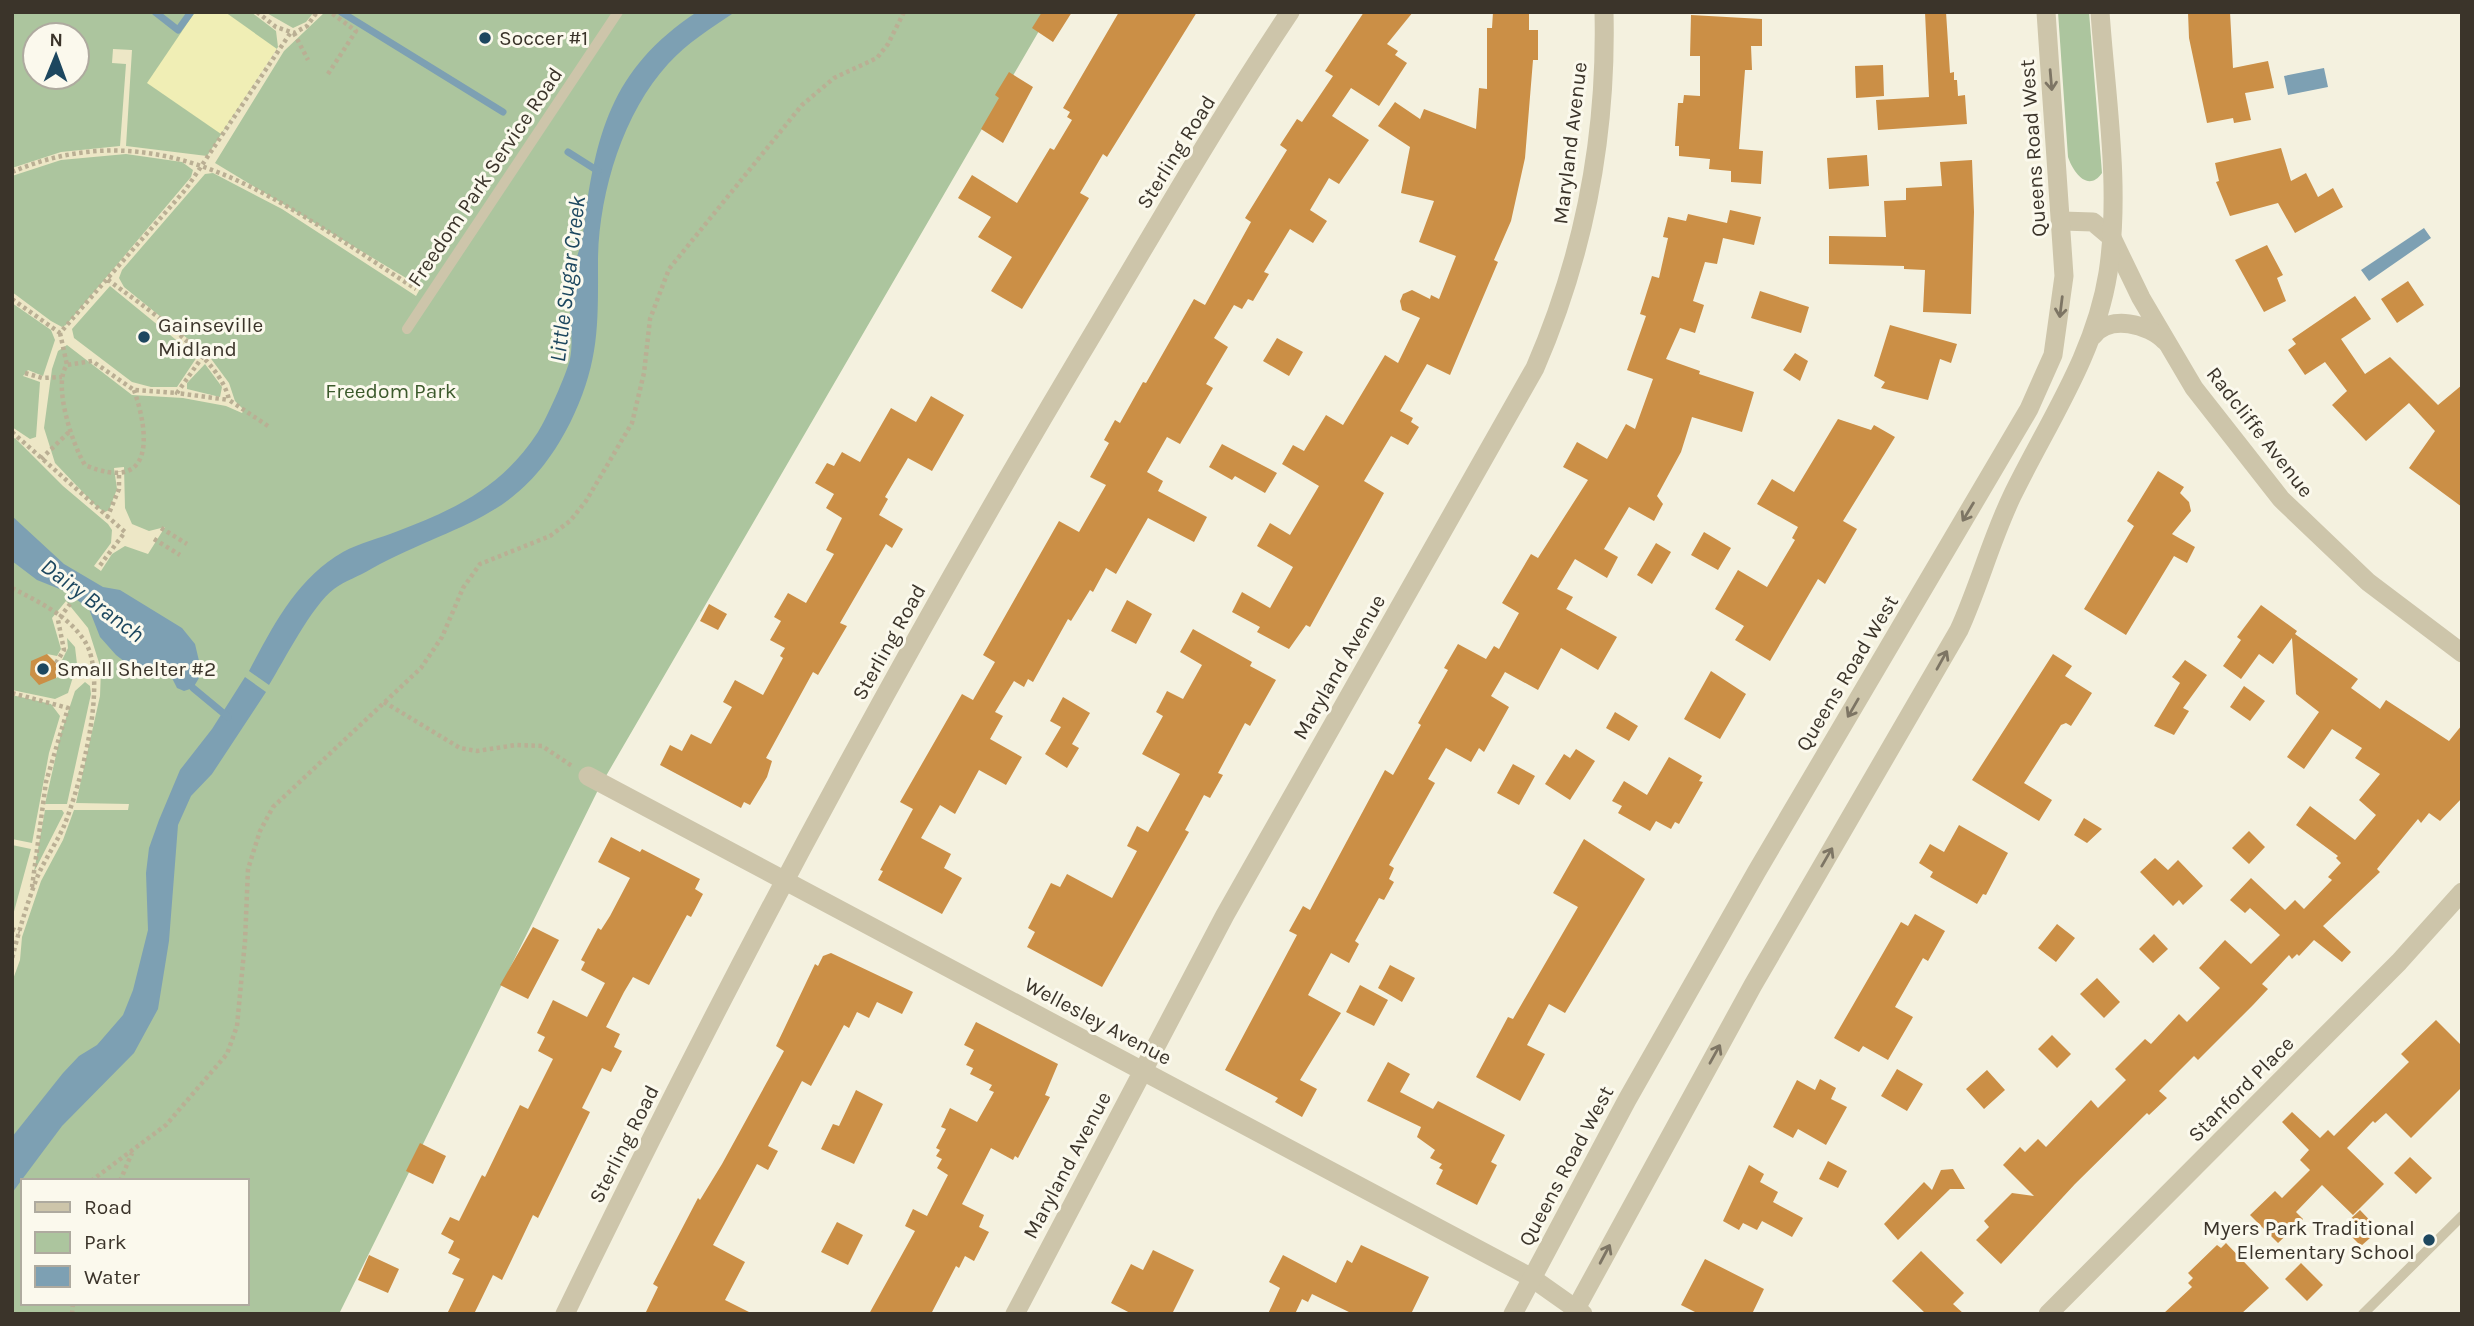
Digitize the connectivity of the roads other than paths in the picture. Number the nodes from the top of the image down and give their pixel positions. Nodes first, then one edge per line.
1 (618, 12) edge
2 (1290, 12) edge
3 (1604, 12) edge
4 (2046, 12) edge
5 (2099, 12) edge
6 (2062, 221) junction
7 (2112, 238) junction
8 (407, 329) dead end
9 (2093, 336) junction
10 (2165, 341) junction
11 (2462, 653) edge
12 (588, 776) road end
13 (785, 881) junction
14 (2462, 892) edge
15 (1143, 1070) junction
16 (2462, 1216) edge
17 (1532, 1278) junction
18 (1578, 1312) edge
19 (565, 1314) edge
20 (1015, 1314) edge
21 (1513, 1314) edge
22 (2048, 1314) edge
23 (2363, 1314) edge

1 - 8 lane, Freedom Park Service Road
2 - 13 street, Sterling Road
3 - 15 street, Maryland Avenue
4 -> 6 street, Queens Road West
5 - 7 street
6 - 7 street
6 -> 17 street, Queens Road West
7 - 9 street
7 - 10 street, Radcliffe Avenue
9 - 10 street
18 -> 9 street
10 - 11 street, Radcliffe Avenue
12 - 13 street, Wellesley Avenue
13 - 15 street, Wellesley Avenue
13 - 19 street, Sterling Road
14 - 22 street, Stanford Place
15 - 17 street, Wellesley Avenue
15 - 20 street, Maryland Avenue
16 - 23 lane
17 - 18 street, Wellesley Avenue
17 - 21 street, Queens Road West

